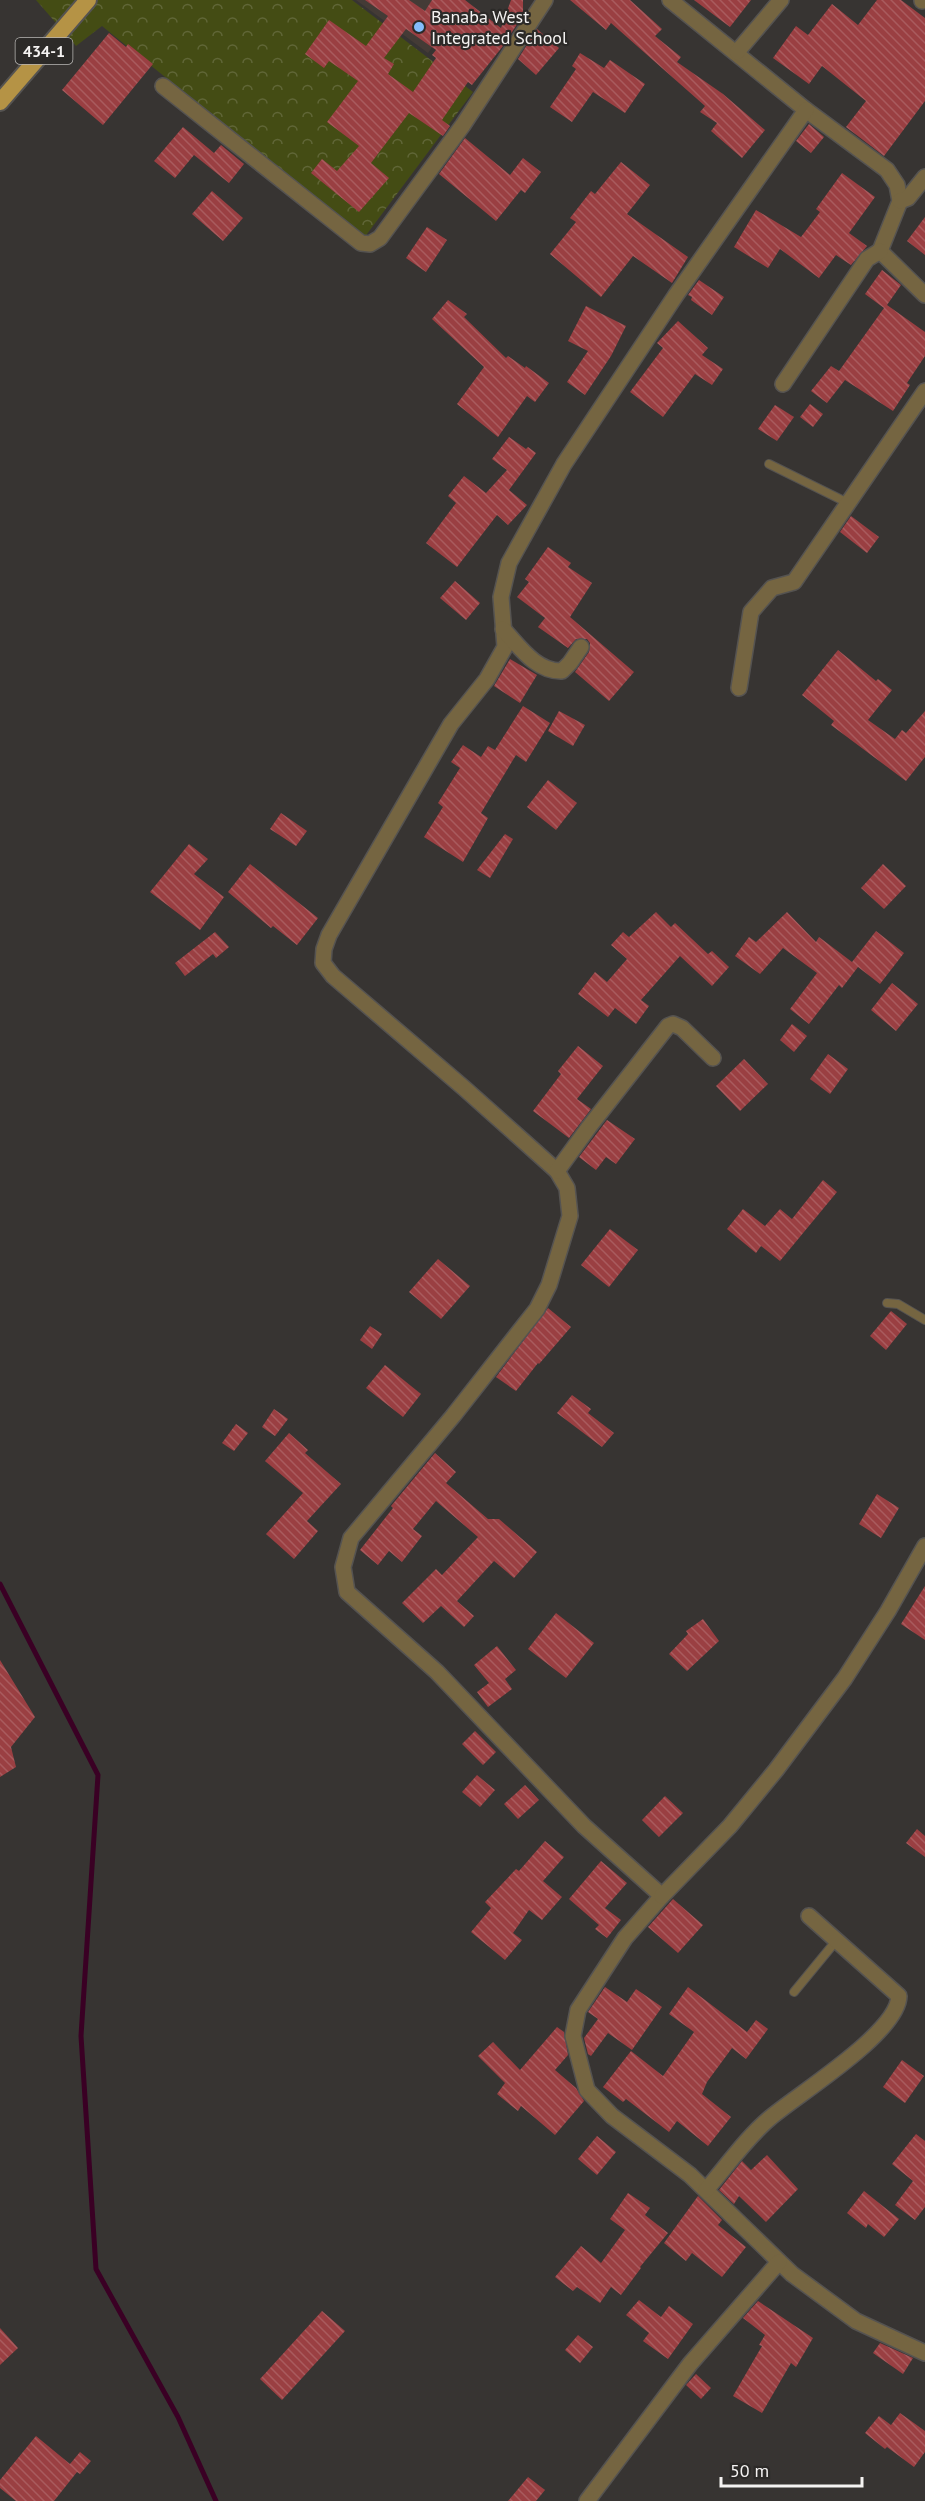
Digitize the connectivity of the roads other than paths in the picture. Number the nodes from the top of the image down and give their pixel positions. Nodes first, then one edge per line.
1 (88, 0) edge
2 (545, 0) edge
3 (670, 0) edge
4 (781, 0) edge
5 (738, 52) junction
6 (163, 86) dead end
7 (0, 102) edge
8 (806, 110) junction
9 (925, 177) edge
10 (900, 201) junction
11 (880, 250) junction
12 (924, 293) edge
13 (783, 384) dead end
14 (925, 391) edge
15 (769, 464) dead end
16 (848, 503) junction
17 (503, 629) junction
18 (581, 647) dead end
19 (739, 688) dead end
20 (713, 1058) dead end
21 (557, 1171) junction
22 (887, 1303) dead end
23 (925, 1320) edge
24 (925, 1546) edge
25 (919, 1568) edge
26 (662, 1896) junction
27 (808, 1916) dead end
28 (836, 1941) junction
29 (794, 1992) dead end
30 (706, 2190) junction
31 (779, 2262) junction
32 (925, 2353) edge
33 (587, 2501) edge

1 - 7 main road, 434-1
2 - 6 street
3 - 5 street
4 - 5 street
5 - 8 street
8 - 10 street
8 - 17 street
9 - 10 street
10 - 11 street
11 - 12 street
11 - 13 street
14 - 16 street
15 - 16 lane
16 - 19 street
17 - 18 street
17 - 21 street
20 - 21 street
21 - 26 street
22 - 23 lane
24 - 25 street
25 - 26 street
26 - 30 street
27 - 28 street
28 - 29 lane
28 - 30 street
30 - 31 street
31 - 32 street
31 - 33 street

